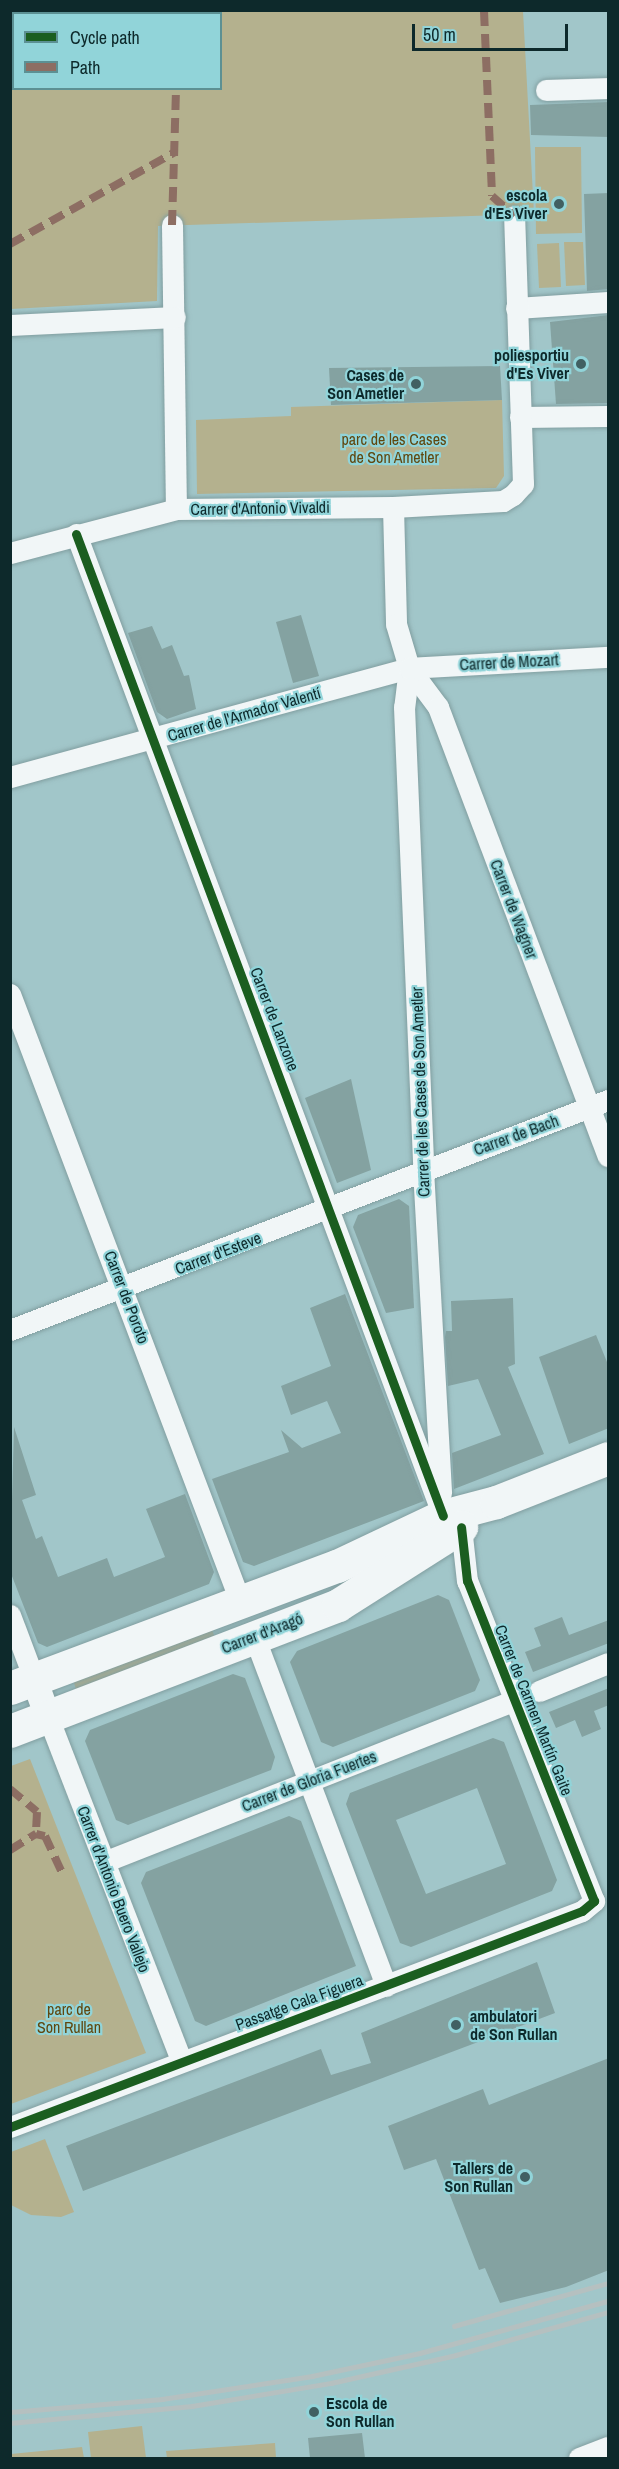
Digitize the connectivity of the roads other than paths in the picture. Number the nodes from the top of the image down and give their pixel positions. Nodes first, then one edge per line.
1 (609, 88) edge
2 (546, 90) dead end
3 (514, 216) dead end
4 (172, 225) dead end
5 (609, 302) edge
6 (516, 308) junction
7 (175, 317) junction
8 (10, 325) edge
9 (609, 416) edge
10 (520, 417) junction
11 (393, 507) junction
12 (176, 509) junction
13 (76, 534) junction
14 (10, 553) edge
15 (609, 657) edge
16 (409, 668) junction
17 (153, 739) junction
18 (10, 777) edge
19 (10, 994) edge
20 (609, 1100) edge
21 (589, 1107) junction
22 (609, 1156) edge
23 (423, 1169) junction
24 (331, 1208) junction
25 (125, 1289) junction
26 (10, 1330) edge
27 (609, 1458) edge
28 (452, 1522) junction
29 (240, 1601) junction
30 (10, 1615) edge
31 (254, 1636) junction
32 (609, 1663) edge
33 (22, 1684) edge
34 (539, 1691) dead end
35 (513, 1701) junction
36 (48, 1717) junction
37 (10, 1731) edge
38 (309, 1781) junction
39 (104, 1862) junction
40 (594, 1900) joint
41 (386, 1986) junction
42 (181, 2060) junction
43 (10, 2127) edge
44 (609, 2447) edge
45 (583, 2458) edge

1 - 2 street
3 - 6 street
4 - 7 street
5 - 6 street
6 - 10 street
7 - 8 street
7 - 12 street
9 - 10 street
10 - 11 street, Carrer d'Antonio Vivaldi
11 - 12 street, Carrer d'Antonio Vivaldi
11 - 16 street
12 - 13 street, Carrer d'Antonio Vivaldi
13 - 14 street, Carrer d'Antonio Vivaldi
13 - 17 street, Carrer de Lanzone
15 - 16 street, Carrer de Mozart
16 - 17 street, Carrer de l'Armador Valentí
16 - 21 street, Carrer de Wagner
16 - 23 street, Carrer de les Cases de Son Ametler
17 - 18 street, Carrer de l'Armador Valentí
17 - 24 street, Carrer de Lanzone
19 - 25 street, Carrer de Poroto
20 - 21 street, Carrer de Bach
21 - 22 street, Carrer de Wagner
21 - 23 street, Carrer de Bach
23 - 24 street, Carrer d'Esteve
23 - 28 street, Carrer de les Cases de Son Ametler
24 - 25 street, Carrer d'Esteve
24 - 28 street, Carrer de Lanzone
25 - 26 street, Carrer d'Esteve
25 - 29 street, Carrer de Poroto
27 - 28 main road
28 - 29 main road
28 - 31 main road, Carrer d'Aragó
28 - 35 street, Carrer de Carmen Martín Gaite
29 - 31 main road
29 - 33 main road
30 - 33 street
31 - 36 main road, Carrer d'Aragó
31 - 38 street
32 - 34 street
33 - 36 street
35 - 38 street, Carrer de Gloria Fuertes
35 - 40 street, Carrer de Carmen Martín Gaite
36 - 37 main road, Carrer d'Aragó
36 - 39 street, Carrer d'Antonio Buero Vallejo
38 - 39 street, Carrer de Gloria Fuertes
38 - 41 street
39 - 42 street, Carrer d'Antonio Buero Vallejo
40 - 41 street, Passatge Cala Figuera
41 - 42 street, Passatge Cala Figuera
42 - 43 street, Passatge Cala Figuera
44 - 45 street

